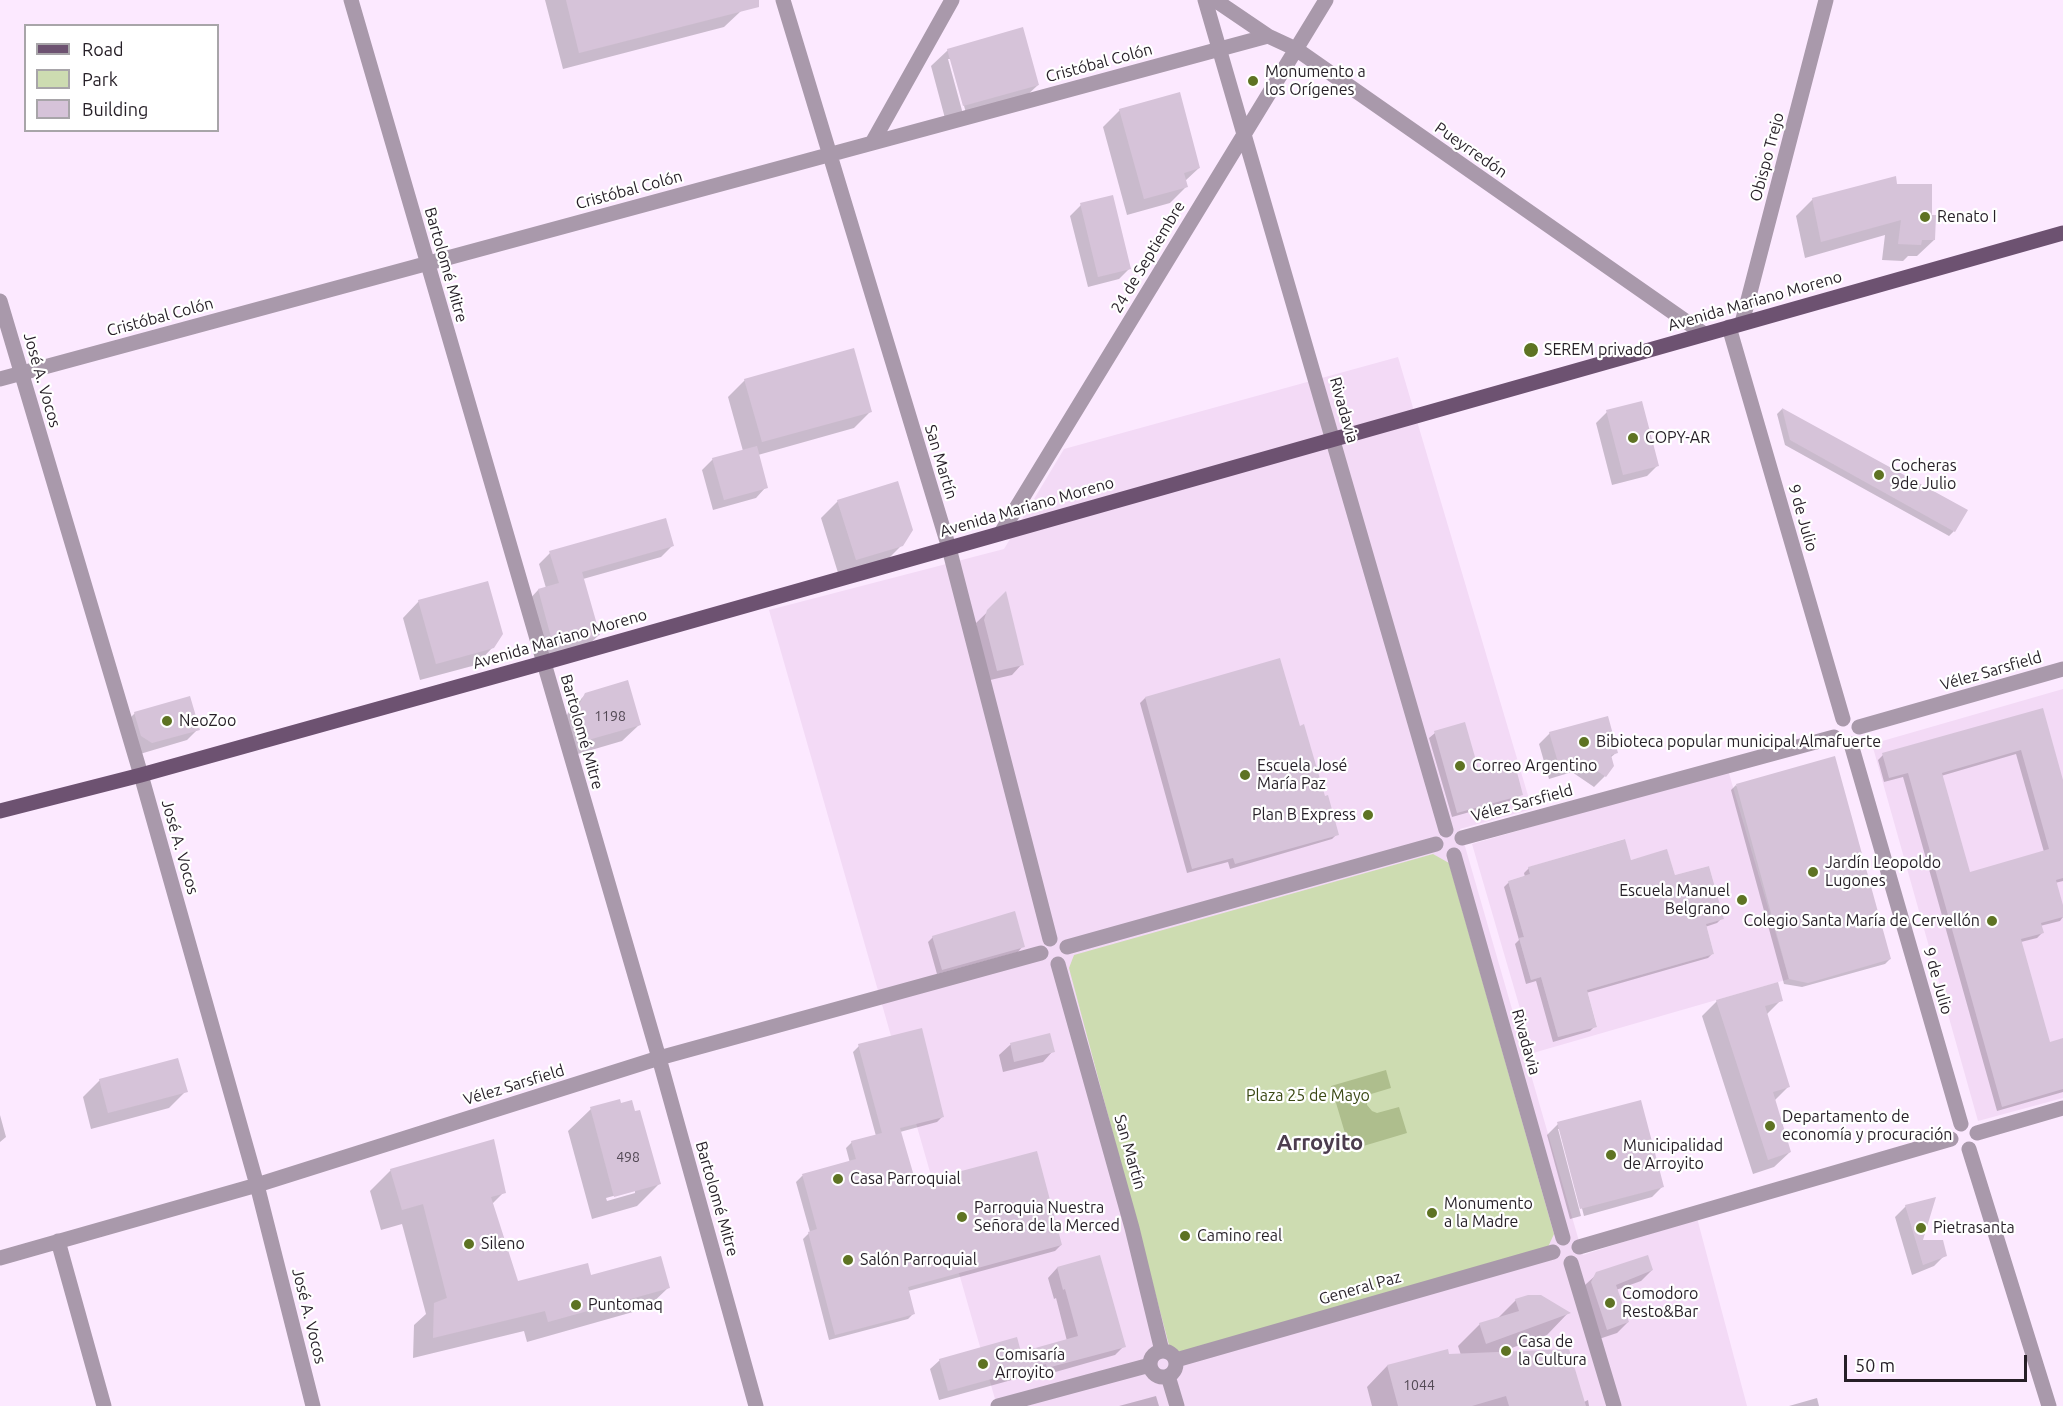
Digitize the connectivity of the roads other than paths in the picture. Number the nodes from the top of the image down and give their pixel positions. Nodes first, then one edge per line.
1 (351, 0) edge
2 (783, 0) edge
3 (952, 0) edge
4 (1205, 0) edge
5 (1215, 0) edge
6 (1326, 0) edge
7 (1826, 0) edge
8 (1268, 36) junction
9 (1220, 49) junction
10 (1296, 49) junction
11 (1244, 133) junction
12 (872, 143) junction
13 (829, 155) junction
14 (2063, 233) edge
15 (427, 264) junction
16 (0, 300) edge
17 (1735, 325) junction
18 (1704, 334) junction
19 (21, 374) junction
20 (0, 379) edge
21 (1333, 439) junction
22 (1001, 533) junction
23 (949, 548) junction
24 (543, 663) junction
25 (2063, 669) edge
26 (1843, 719) junction
27 (1859, 727) junction
28 (1834, 737) junction
29 (1851, 744) junction
30 (141, 775) junction
31 (0, 811) edge
32 (1446, 830) junction
33 (1462, 838) junction
34 (1436, 844) junction
35 (1454, 855) junction
36 (1050, 939) junction
37 (1067, 947) junction
38 (1041, 953) junction
39 (1058, 964) junction
40 (659, 1058) junction
41 (2063, 1108) edge
42 (1961, 1124) junction
43 (1977, 1132) junction
44 (1951, 1139) junction
45 (1969, 1149) junction
46 (257, 1185) junction
47 (1563, 1238) junction
48 (58, 1241) junction
49 (1579, 1247) junction
50 (1553, 1252) junction
51 (0, 1258) edge
52 (1571, 1263) junction
53 (1162, 1351) junction
54 (1176, 1360) junction
55 (1150, 1365) junction
56 (1168, 1376) junction
57 (104, 1406) edge
58 (313, 1406) edge
59 (756, 1406) edge
60 (998, 1406) edge
61 (1177, 1406) edge
62 (1614, 1406) edge
63 (2049, 1406) edge

1 - 15 street, Bartolomé Mitre
2 - 13 street, San Martín
3 - 12 street
4 - 9 street, Rivadavia
5 - 8 street, Pueyrredón
6 - 10 street, 24 de Septiembre
7 - 17 street, Obispo Trejo
8 - 9 street, Cristóbal Colón
8 - 10 street, Pueyrredón
9 - 11 street, Rivadavia
9 - 12 street, Cristóbal Colón
10 - 11 street, 24 de Septiembre
10 - 18 street, Pueyrredón
11 - 21 street, Rivadavia
11 - 22 street, 24 de Septiembre
12 - 13 street, Cristóbal Colón
13 - 15 street, Cristóbal Colón
13 - 23 street, San Martín
14 - 17 main road, Avenida Mariano Moreno
15 - 19 street, Cristóbal Colón
15 - 24 street, Bartolomé Mitre
16 - 19 street, José A. Vocos
17 - 18 main road, Avenida Mariano Moreno
17 - 26 street, 9 de Julio
18 - 21 main road, Avenida Mariano Moreno
19 - 20 street, Cristóbal Colón
19 - 30 street, José A. Vocos
21 - 22 main road, Avenida Mariano Moreno
21 - 32 street, Rivadavia
22 - 23 main road, Avenida Mariano Moreno
23 - 24 main road, Avenida Mariano Moreno
23 - 36 street, San Martín
24 - 30 main road, Avenida Mariano Moreno
24 - 40 street, Bartolomé Mitre
25 - 27 street, Vélez Sarsfield
26 - 27 street
26 - 28 street
27 - 29 street
28 - 29 street
28 - 33 street, Vélez Sarsfield
29 - 42 street, 9 de Julio
30 - 31 main road, Avenida Mariano Moreno
30 - 46 street, José A. Vocos
32 - 33 street
32 - 34 street
33 - 35 street
34 - 35 street
34 - 37 street
35 - 47 street, Rivadavia
36 - 37 street
36 - 38 street
37 - 39 street
38 - 39 street
38 - 40 street, Vélez Sarsfield
39 - 53 street, San Martín
40 - 46 street, Vélez Sarsfield
40 - 59 street, Bartolomé Mitre
41 - 43 street
42 - 43 street
42 - 44 street
43 - 45 street
44 - 45 street
44 - 49 street
45 - 63 street
46 - 48 street, Vélez Sarsfield
46 - 58 street, José A. Vocos
47 - 49 street
47 - 50 street
48 - 51 street, Vélez Sarsfield
48 - 57 street
49 - 52 street
50 - 52 street
50 - 54 street, General Paz
52 - 62 street
53 - 54 street
53 - 55 street
54 - 56 street
55 - 56 street
55 - 60 street
56 - 61 street

